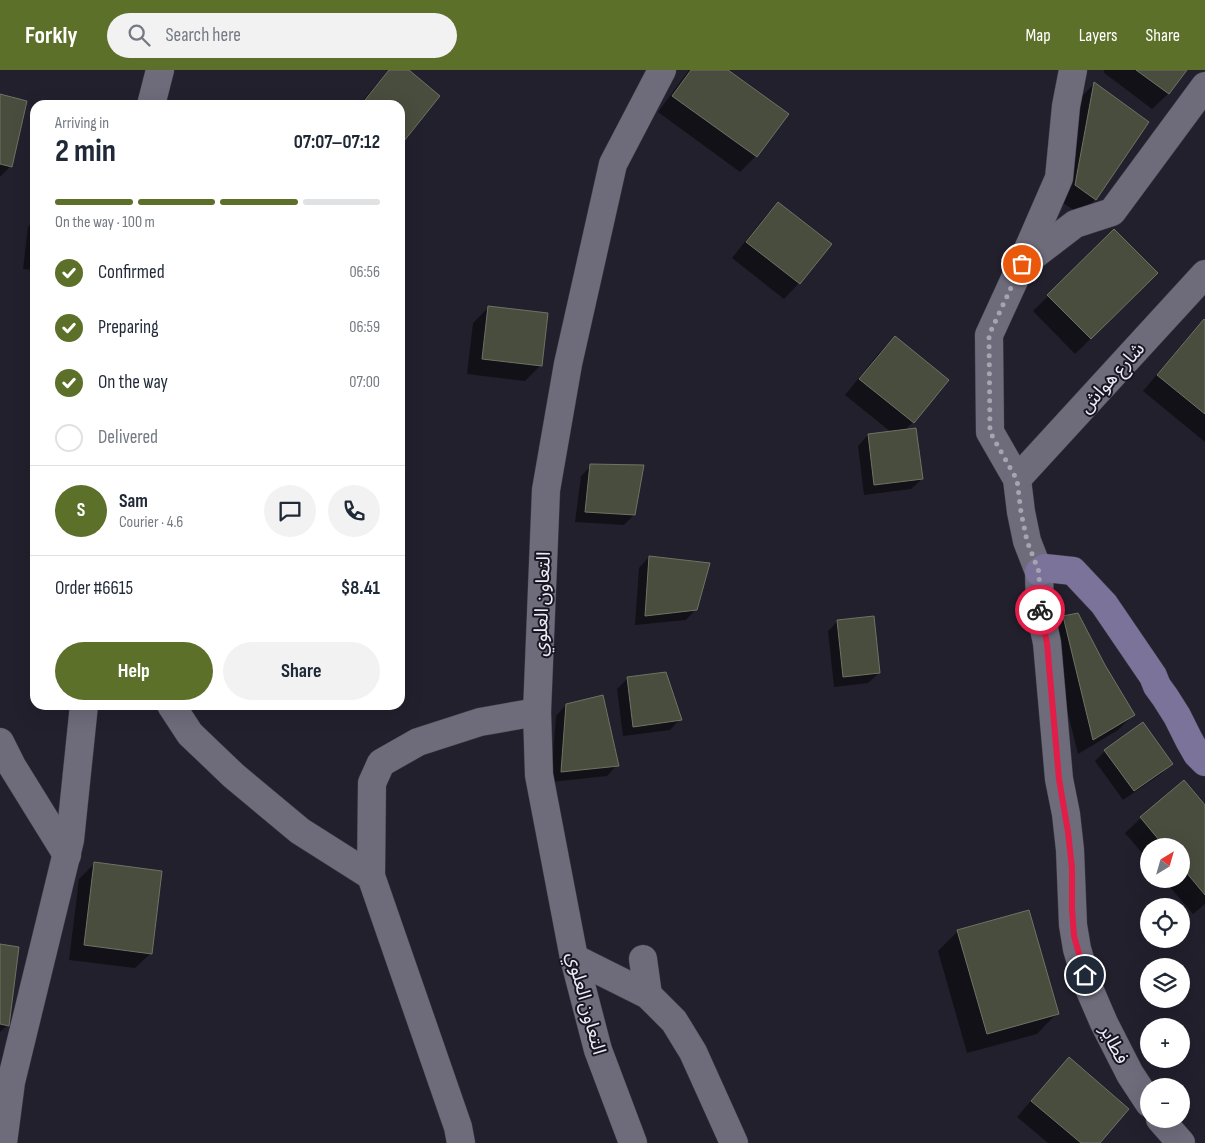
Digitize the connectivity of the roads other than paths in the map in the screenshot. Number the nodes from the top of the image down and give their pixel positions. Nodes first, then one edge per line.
1 (160, 70) edge
2 (662, 70) edge
3 (1073, 70) edge
4 (1205, 86) edge
5 (152, 100) edge
6 (1022, 264) junction
7 (1205, 274) edge
8 (1017, 480) junction
9 (1039, 572) junction
10 (83, 710) edge
11 (174, 710) edge
12 (537, 712) junction
13 (0, 742) edge
14 (1205, 762) edge
15 (67, 855) junction
16 (371, 876) junction
17 (574, 958) junction
18 (643, 959) dead end
19 (648, 994) junction
20 (1140, 1088) edge
21 (1168, 1128) edge
22 (2, 1143) edge
23 (461, 1143) edge
24 (633, 1143) edge
25 (734, 1143) edge
26 (1181, 1143) edge

1 - 5 street
2 - 12 street, التعاون العلوي
3 - 6 street
4 - 6 street
6 - 8 street
7 - 8 street, شارع هواش
8 - 9 street, فطاير
9 - 14 street
9 - 20 street, فطاير
10 - 15 street
11 - 16 street
12 - 16 street
12 - 17 street, التعاون العلوي
13 - 15 street
15 - 22 street
16 - 23 street
17 - 19 street
17 - 24 street, التعاون العلوي
18 - 19 street
19 - 25 street
21 - 26 street

